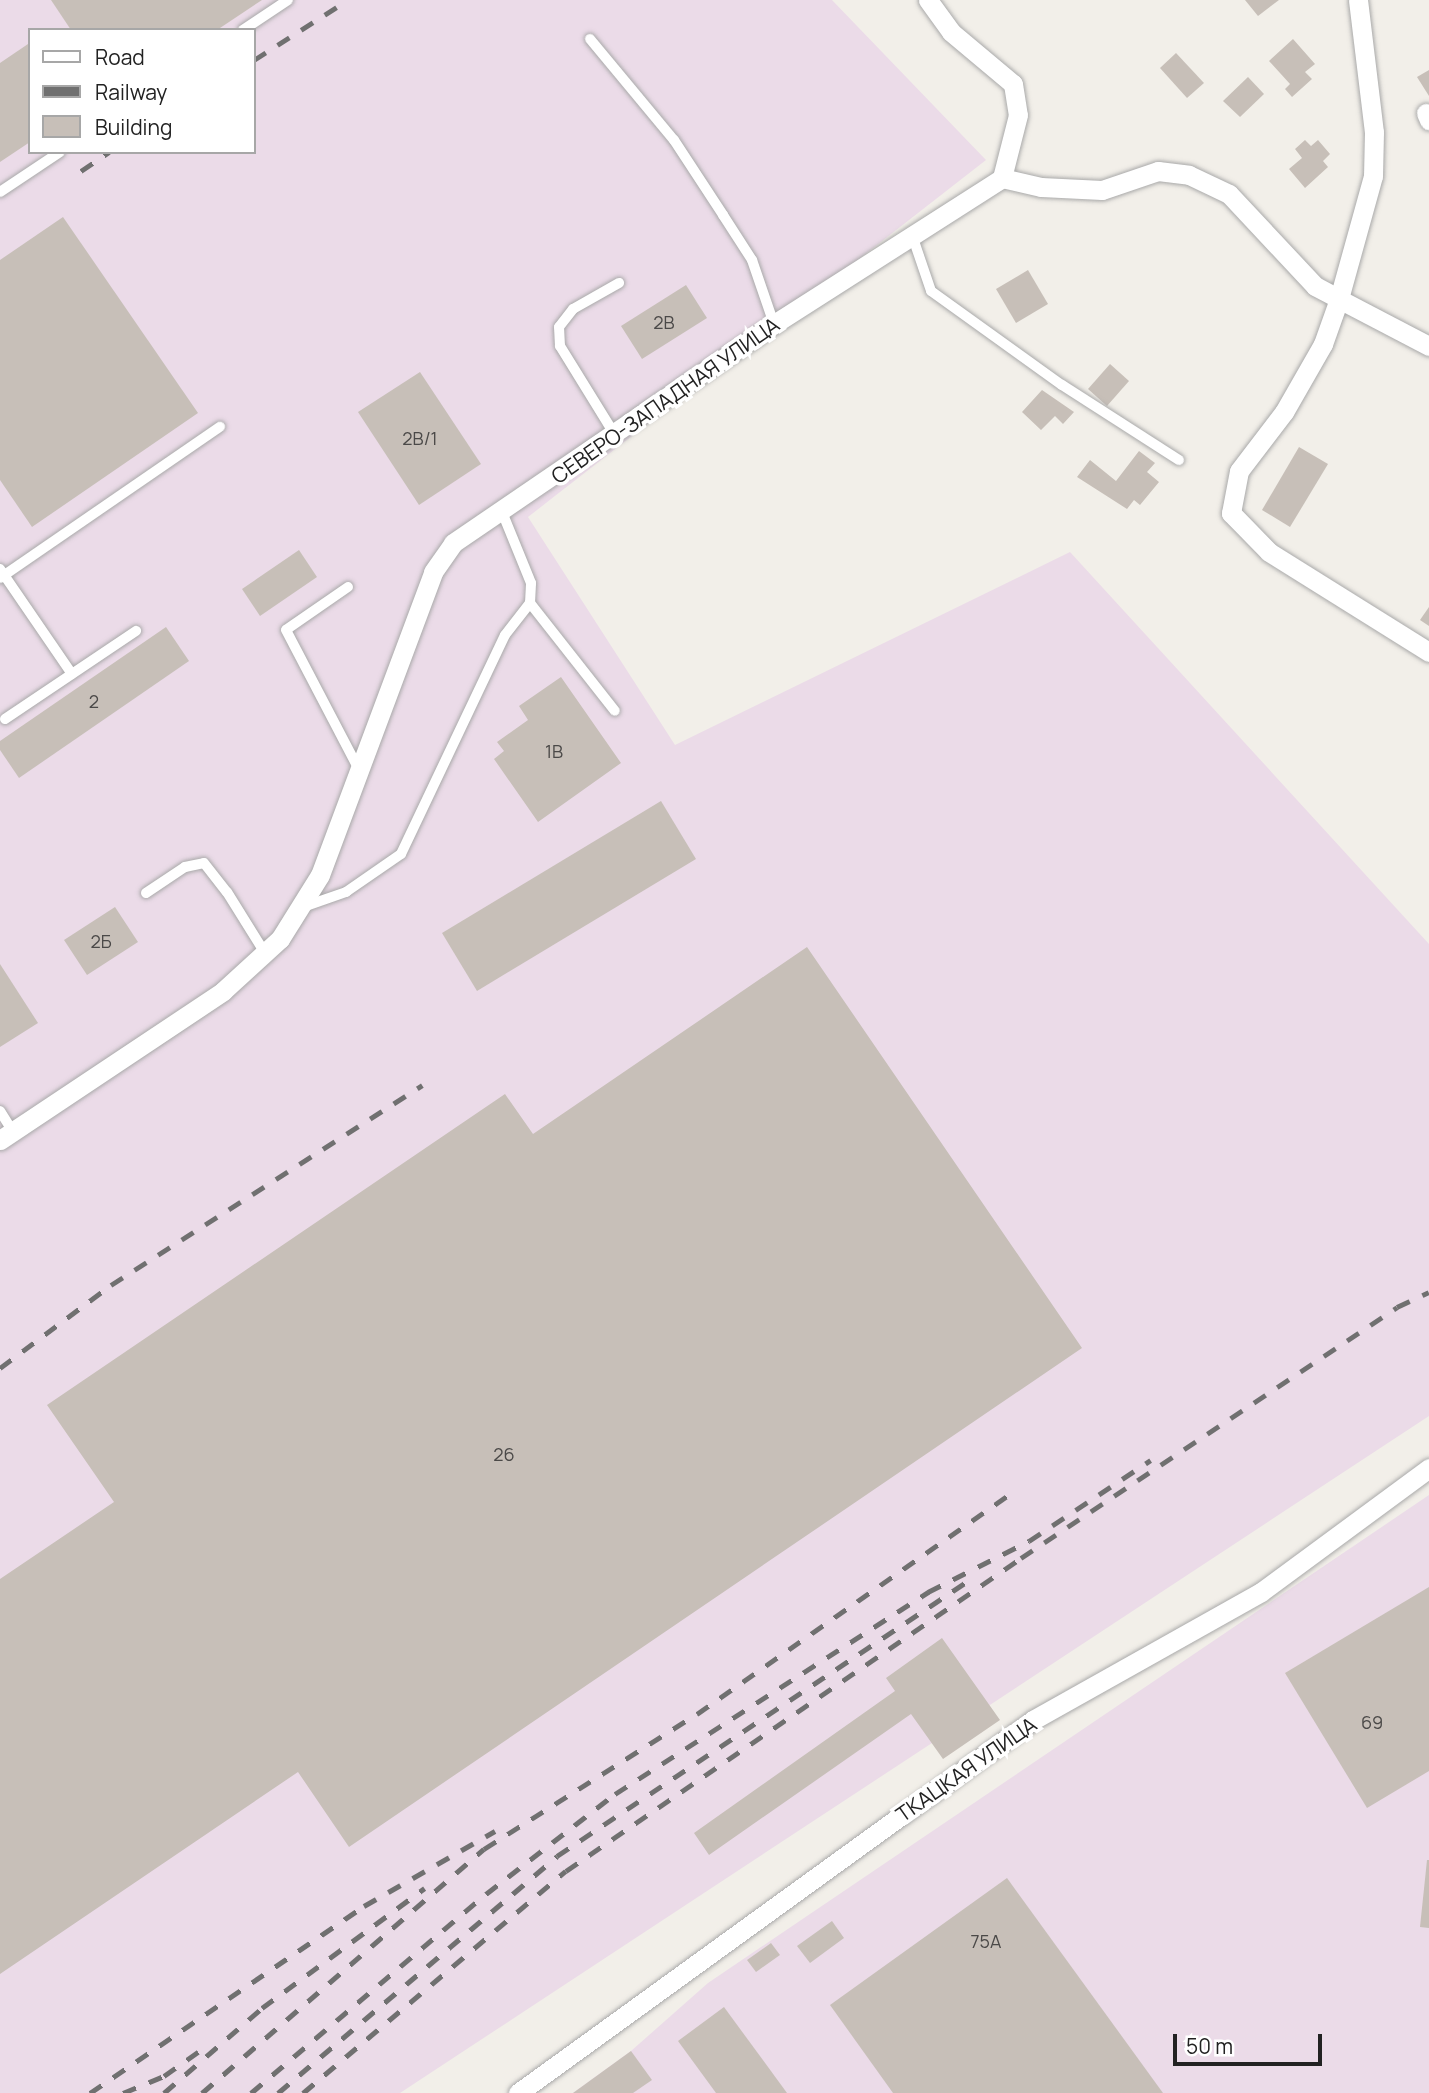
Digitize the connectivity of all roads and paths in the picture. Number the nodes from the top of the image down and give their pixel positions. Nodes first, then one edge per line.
1 (288, 0) edge
2 (928, 0) edge
3 (1358, 0) edge
4 (246, 28) edge
5 (590, 39) dead end
6 (57, 154) edge
7 (1002, 178) junction
8 (0, 192) edge
9 (913, 238) junction
10 (619, 283) dead end
11 (1339, 299) junction
12 (774, 324) junction
13 (1429, 346) edge
14 (220, 427) dead end
15 (615, 435) junction
16 (1179, 460) dead end
17 (502, 512) junction
18 (1, 574) edge
19 (348, 587) dead end
20 (530, 603) junction
21 (136, 631) dead end
22 (1429, 652) edge
23 (72, 674) junction
24 (615, 711) dead end
25 (5, 719) dead end
26 (359, 770) junction
27 (146, 893) dead end
28 (303, 907) junction
29 (265, 954) junction
30 (0, 1111) edge
31 (7, 1136) edge
32 (1429, 1468) edge
33 (518, 2093) edge

1 - 4 lane
2 - 7 street
3 - 11 street
5 - 12 lane
6 - 8 lane
7 - 9 street, СЕВЕРО-ЗАПАДНАЯ УЛИЦА
7 - 11 street
9 - 12 street, СЕВЕРО-ЗАПАДНАЯ УЛИЦА
9 - 16 lane
10 - 15 lane
11 - 13 street
11 - 22 street
12 - 15 street, СЕВЕРО-ЗАПАДНАЯ УЛИЦА
14 - 18 lane
15 - 17 street, СЕВЕРО-ЗАПАДНАЯ УЛИЦА
17 - 20 lane
17 - 26 street, СЕВЕРО-ЗАПАДНАЯ УЛИЦА
18 - 23 lane
19 - 26 lane
20 - 24 lane
20 - 28 lane
21 - 23 lane
23 - 25 lane
26 - 28 street, СЕВЕРО-ЗАПАДНАЯ УЛИЦА
27 - 29 lane
28 - 29 street, СЕВЕРО-ЗАПАДНАЯ УЛИЦА
29 - 31 street, СЕВЕРО-ЗАПАДНАЯ УЛИЦА
30 - 31 lane
32 - 33 street, ТКАЦКАЯ УЛИЦА

